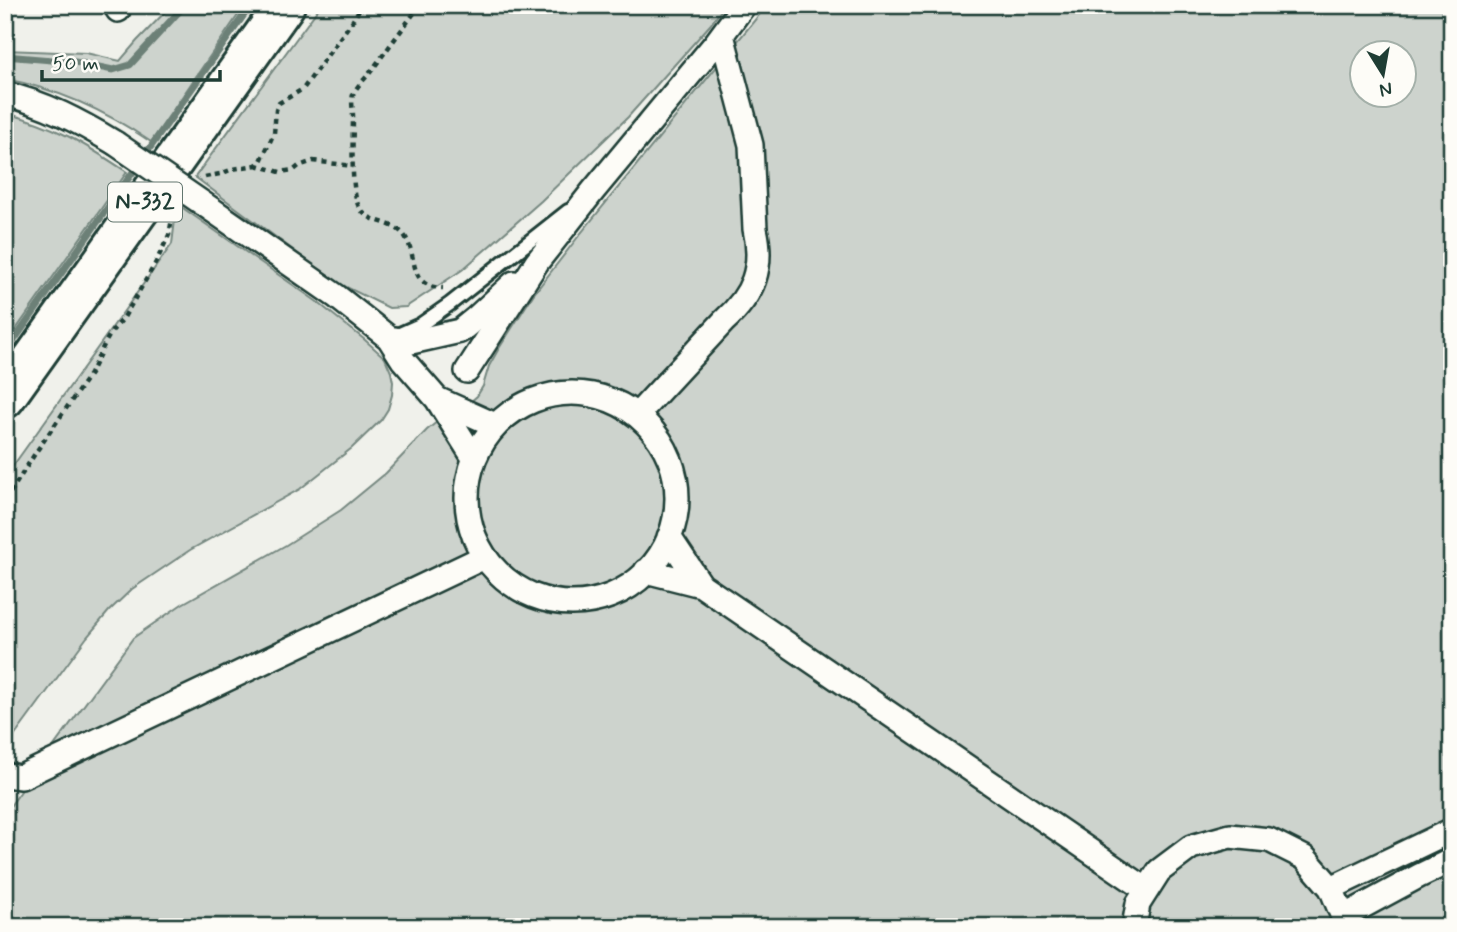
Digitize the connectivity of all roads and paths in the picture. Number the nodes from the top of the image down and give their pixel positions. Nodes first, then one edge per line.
1 (285, 5) edge
2 (362, 5) edge
3 (420, 5) edge
4 (744, 5) edge
5 (722, 35) junction
6 (5, 94) edge
7 (256, 164) junction
8 (353, 166) junction
9 (199, 178) dead end
10 (593, 191) junction
11 (173, 213) dead end
12 (537, 262) junction
13 (448, 288) dead end
14 (448, 335) junction
15 (389, 338) junction
16 (5, 398) edge
17 (437, 400) junction
18 (638, 415) junction
19 (495, 425) junction
20 (474, 457) junction
21 (5, 501) edge
22 (668, 537) junction
23 (482, 558) junction
24 (646, 571) junction
25 (701, 585) junction
26 (5, 775) edge
27 (1452, 830) edge
28 (1452, 860) edge
29 (1331, 888) junction
30 (1147, 890) junction
31 (1344, 922) edge
32 (1134, 927) edge

1 - 16 highway, N-332
2 - 7 path
3 - 8 path
4 - 5 street
5 - 10 street
5 - 18 street
6 - 15 street, bridge
7 - 8 path
7 - 9 path
8 - 13 path
10 - 12 street
10 - 15 lane
11 - 21 path
12 - 14 street
12 - 14 street
14 - 15 street
15 - 17 street
17 - 19 street
17 - 20 street
18 - 19 street
18 - 22 street
19 - 20 street
20 - 23 street
22 - 24 street
22 - 25 street
23 - 24 street
23 - 26 street
24 - 25 street
25 - 30 street
27 - 29 street
28 - 31 street
29 - 30 street
29 - 31 street
30 - 32 street

